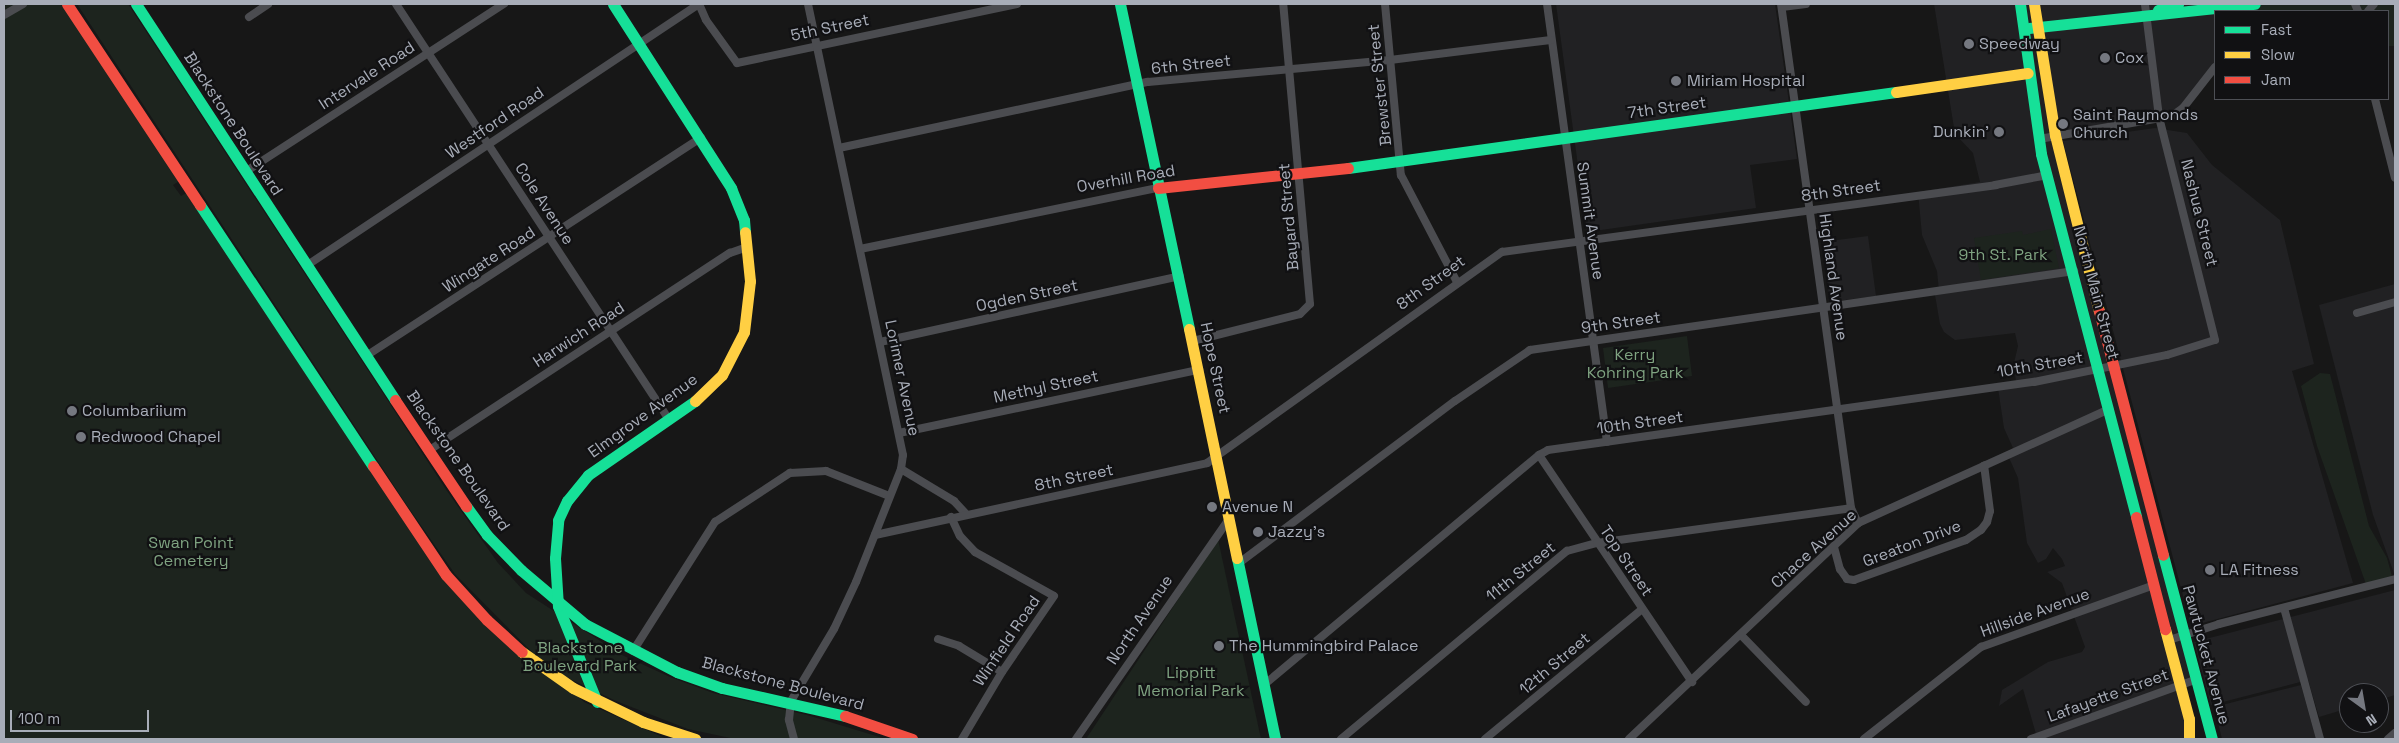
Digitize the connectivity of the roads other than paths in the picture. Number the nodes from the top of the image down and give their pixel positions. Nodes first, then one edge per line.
1 (23, 4) edge
2 (67, 4) edge
3 (136, 4) edge
4 (268, 4) edge
5 (396, 4) edge
6 (504, 4) edge
7 (614, 4) edge
8 (699, 4) edge
9 (808, 4) edge
10 (1017, 4) edge
11 (1120, 4) edge
12 (1283, 4) edge
13 (1386, 4) edge
14 (1547, 4) edge
15 (1806, 4) edge
16 (2020, 4) edge
17 (2034, 4) edge
18 (2178, 4) edge
19 (1782, 6) edge
20 (2251, 7) edge
21 (2146, 9) edge
22 (4, 15) edge
23 (249, 17) dead end
24 (2037, 28) junction
25 (2023, 29) junction
26 (1551, 40) junction
27 (641, 42) junction
28 (816, 44) junction
29 (427, 53) junction
30 (1390, 60) junction
31 (2214, 68) edge
32 (1289, 69) junction
33 (2028, 73) junction
34 (1137, 85) junction
35 (2375, 100) edge
36 (1796, 108) junction
37 (2159, 117) junction
38 (2055, 135) junction
39 (701, 138) junction
40 (2039, 139) junction
41 (1565, 140) junction
42 (488, 144) junction
43 (839, 148) junction
44 (1400, 163) junction
45 (245, 172) junction
46 (1299, 173) junction
47 (2048, 175) junction
48 (2395, 178) edge
49 (1158, 188) junction
50 (1810, 210) junction
51 (550, 237) junction
52 (1578, 241) junction
53 (747, 247) junction
54 (860, 249) junction
55 (306, 266) junction
56 (2074, 271) junction
57 (1180, 276) junction
58 (1457, 282) junction
59 (2395, 302) edge
60 (1823, 308) junction
61 (2357, 314) dead end
62 (610, 331) junction
63 (2215, 340) joint
64 (1193, 341) junction
65 (1593, 341) junction
66 (880, 342) junction
67 (366, 356) junction
68 (2113, 366) junction
69 (2099, 368) junction
70 (1199, 370) junction
71 (2109, 409) junction
72 (1837, 410) junction
73 (670, 420) junction
74 (899, 433) junction
75 (1608, 442) junction
76 (428, 451) junction
77 (1539, 455) junction
78 (1216, 456) junction
79 (1984, 465) junction
80 (902, 469) junction
81 (890, 496) junction
82 (1851, 508) junction
83 (966, 514) junction
84 (951, 517) junction
85 (1229, 519) junction
86 (1858, 523) junction
87 (875, 535) junction
88 (1597, 543) junction
89 (1834, 547) junction
90 (1239, 563) junction
91 (2168, 579) junction
92 (2395, 580) edge
93 (2154, 587) junction
94 (558, 602) junction
95 (2284, 608) junction
96 (1642, 609) junction
97 (1741, 635) junction
98 (2182, 635) junction
99 (938, 638) dead end
100 (2168, 640) junction
101 (633, 651) junction
102 (1002, 672) junction
103 (2195, 680) junction
104 (1692, 682) junction
105 (1265, 684) junction
106 (2180, 684) junction
107 (791, 701) junction
108 (597, 702) junction
109 (1806, 702) dead end
110 (2189, 718) junction
111 (2395, 733) edge
112 (695, 739) edge
113 (794, 739) edge
114 (912, 739) edge
115 (962, 739) edge
116 (1076, 739) edge
117 (1275, 739) edge
118 (1341, 739) edge
119 (1485, 739) edge
120 (1629, 739) edge
121 (1864, 739) edge
122 (2031, 739) edge
123 (2189, 739) edge
124 (2194, 739) edge
125 (2212, 739) edge
126 (2320, 739) edge
127 (2388, 739) edge

1 - 22 street
2 - 108 main road
3 - 45 main road, Blackstone Boulevard
4 - 23 street
5 - 29 street, Cole Avenue
6 - 29 street, Intervale Road
7 - 27 main road, Elmgrove Avenue
8 - 27 street, Westford Road
8 - 28 street, 5th Street
9 - 28 street, Lorimer Avenue
10 - 28 street, 5th Street
11 - 34 main road, Hope Street
12 - 32 street, Bayard Street
13 - 30 street, Brewster Street
14 - 26 street, Summit Avenue
15 - 19 street
16 - 25 main road, North Main Street
17 - 24 main road, North Main Street
18 - 21 main road
19 - 36 street, Highland Avenue
20 - 21 main road
21 - 24 main road
21 - 37 street, Nashua Street
24 - 25 main road
24 - 38 main road, North Main Street
25 - 33 main road, North Main Street
26 - 30 street, 6th Street
26 - 41 street, Summit Avenue
27 - 39 main road, Elmgrove Avenue
27 - 42 street, Westford Road
28 - 43 street, Lorimer Avenue
29 - 42 street, Cole Avenue
29 - 45 street, Intervale Road
30 - 32 street, 6th Street
30 - 44 street, Brewster Street
31 - 37 street
32 - 34 street, 6th Street
32 - 46 street, Bayard Street
33 - 36 main road, 7th Street
33 - 40 main road, North Main Street
34 - 43 street, 6th Street
34 - 49 main road, Hope Street
35 - 48 street
36 - 41 main road, 7th Street
36 - 50 street, Highland Avenue
37 - 38 street
37 - 63 street, Nashua Street
38 - 40 street
38 - 68 main road, North Main Street
39 - 51 street, Wingate Road
39 - 53 main road, Elmgrove Avenue
40 - 47 main road, North Main Street
41 - 44 main road, 7th Street
41 - 52 street, Summit Avenue
42 - 51 street, Cole Avenue
42 - 55 street, Westford Road
43 - 54 street, Lorimer Avenue
44 - 46 main road, Overhill Road
44 - 58 street, Brewster Street
45 - 55 main road, Blackstone Boulevard
46 - 49 main road, Overhill Road
46 - 64 street, Bayard Street
47 - 50 street, 8th Street
47 - 56 main road, North Main Street
49 - 54 street, Overhill Road
49 - 57 main road, Hope Street
50 - 52 street, 8th Street
50 - 60 street, Highland Avenue
51 - 62 street, Cole Avenue
51 - 67 street, Wingate Road
52 - 58 street, 8th Street
52 - 65 street, Summit Avenue
53 - 62 street, Harwich Road
53 - 73 main road, Elmgrove Avenue
54 - 66 street, Lorimer Avenue
55 - 67 main road, Blackstone Boulevard
56 - 60 street, 9th Street
56 - 69 main road, North Main Street
57 - 64 main road, Hope Street
57 - 66 street, Ogden Street
58 - 78 street, 8th Street
59 - 61 street
60 - 65 street, 9th Street
60 - 72 street, Highland Avenue
62 - 73 street, Cole Avenue
62 - 76 street, Harwich Road
63 - 68 street, 10th Street
64 - 70 main road, Hope Street
65 - 75 street, Summit Avenue
65 - 90 street, 9th Street
66 - 74 street, Lorimer Avenue
67 - 76 main road, Blackstone Boulevard
68 - 69 street, 10th Street
68 - 91 main road, North Main Street
69 - 71 main road, North Main Street
69 - 72 street, 10th Street
70 - 74 street, Methyl Street
70 - 78 main road, Hope Street
71 - 79 street, Chace Avenue
71 - 93 main road, North Main Street
72 - 75 street, 10th Street
72 - 82 street, Highland Avenue
73 - 94 main road, Elmgrove Avenue
74 - 80 street, Lorimer Avenue
75 - 77 street, 10th Street
76 - 94 main road, Blackstone Boulevard
77 - 88 street, Top Street
77 - 105 street, 10th Street
78 - 83 street, 8th Street
78 - 85 main road, Hope Street
79 - 86 street, Chace Avenue
79 - 89 street, Greaton Drive
80 - 81 street, Lorimer Avenue
80 - 83 street
81 - 87 street, Lorimer Avenue
81 - 101 street
82 - 86 street, Highland Avenue
82 - 88 street, 11th Street
83 - 84 street, 8th Street
84 - 87 street, 8th Street
84 - 102 street, Winfield Road
85 - 90 main road, Hope Street
85 - 116 street, North Avenue
86 - 89 street, Chace Avenue
87 - 107 street, Lorimer Avenue
88 - 96 street, Top Street
88 - 118 street, 11th Street
89 - 97 street, Chace Avenue
90 - 105 main road, Hope Street
91 - 93 main road
91 - 98 main road, Pawtucket Avenue
92 - 95 street
93 - 100 main road, Pawtucket Avenue
93 - 121 street, Hillside Avenue
94 - 101 main road, Blackstone Boulevard
94 - 108 main road, Elmgrove Avenue
95 - 98 street
95 - 126 street
96 - 104 street, Top Street
96 - 119 street, 12th Street
97 - 104 street, Chace Avenue
97 - 109 street
98 - 100 street
98 - 103 main road, Pawtucket Avenue
99 - 102 street
100 - 106 main road, Pawtucket Avenue
101 - 107 main road, Blackstone Boulevard
102 - 115 street, Winfield Road
103 - 106 street, Lafayette Street
103 - 125 main road, Pawtucket Avenue
104 - 120 street, Chace Avenue
105 - 117 main road, Hope Street
106 - 110 main road, Pawtucket Avenue
106 - 122 street, Lafayette Street
107 - 113 street, Lorimer Avenue
107 - 114 main road, Blackstone Boulevard
108 - 112 main road
110 - 123 main road, Pawtucket Avenue
110 - 124 main road
111 - 127 street

